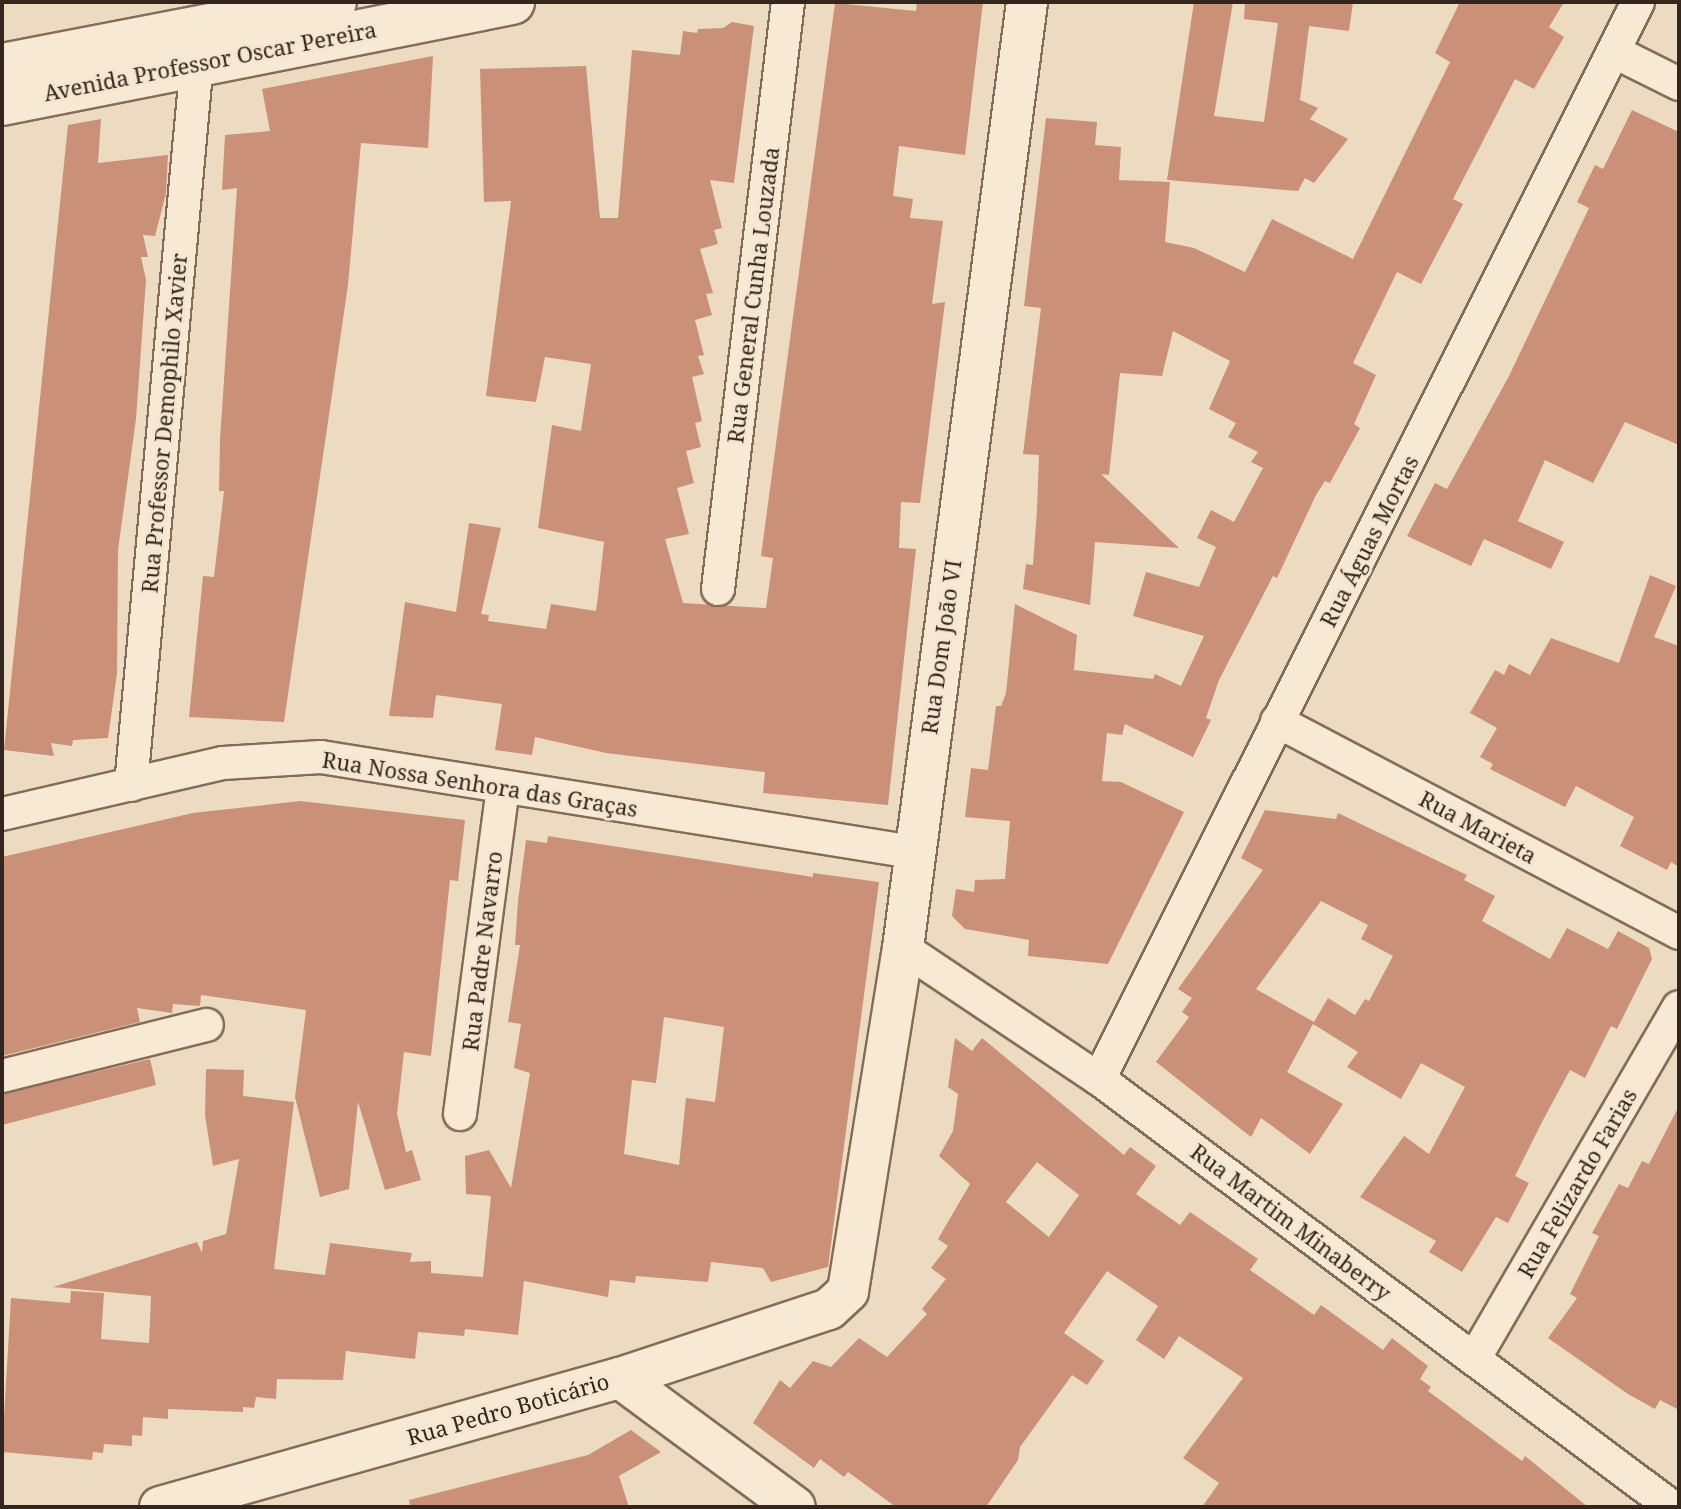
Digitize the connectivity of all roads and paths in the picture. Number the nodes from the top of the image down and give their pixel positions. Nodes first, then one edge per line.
1 (334, 2) edge
2 (512, 2) edge
3 (788, 2) edge
4 (1027, 2) edge
5 (1638, 2) edge
6 (1617, 53) junction
7 (197, 61) junction
8 (2, 66) edge
9 (1679, 84) edge
10 (2, 103) edge
11 (718, 589) dead end
12 (1277, 721) junction
13 (131, 785) junction
14 (503, 788) junction
15 (2, 814) edge
16 (913, 852) junction
17 (1679, 933) edge
18 (903, 948) junction
19 (1679, 1007) edge
20 (207, 1025) dead end
21 (2, 1076) edge
22 (1099, 1079) junction
23 (460, 1114) dead end
24 (848, 1291) joint
25 (1474, 1359) junction
26 (620, 1378) junction
27 (1662, 1504) edge
28 (160, 1507) edge
29 (795, 1507) edge

1 - 8 main road, Avenida Professor Oscar Pereira
2 - 7 main road, Avenida Professor Oscar Pereira
3 - 11 street, Rua General Cunha Louzada
4 - 16 street, Rua Dom João VI
5 - 6 street, Rua Águas Mortas
6 - 9 street
6 - 12 street, Rua Águas Mortas
7 - 10 main road, Avenida Professor Oscar Pereira
7 - 13 street, Rua Professor Demophilo Xavier
12 - 17 street, Rua Marieta
12 - 22 street, Rua Águas Mortas
13 - 14 street, Rua Nossa Senhora das Graças
13 - 15 street, Rua Nossa Senhora das Graças
14 - 16 street, Rua Nossa Senhora das Graças
14 - 23 street, Rua Padre Navarro
16 - 18 street, Rua Dom João VI
18 - 22 street, Rua Martim Minaberry
18 - 24 street, Rua Dom João VI
19 - 25 street, Rua Felizardo Farias
20 - 21 street
22 - 25 street, Rua Martim Minaberry
24 - 26 street, Rua Pedro Boticário
25 - 27 street, Rua Martim Minaberry
26 - 28 street, Rua Pedro Boticário
26 - 29 street

